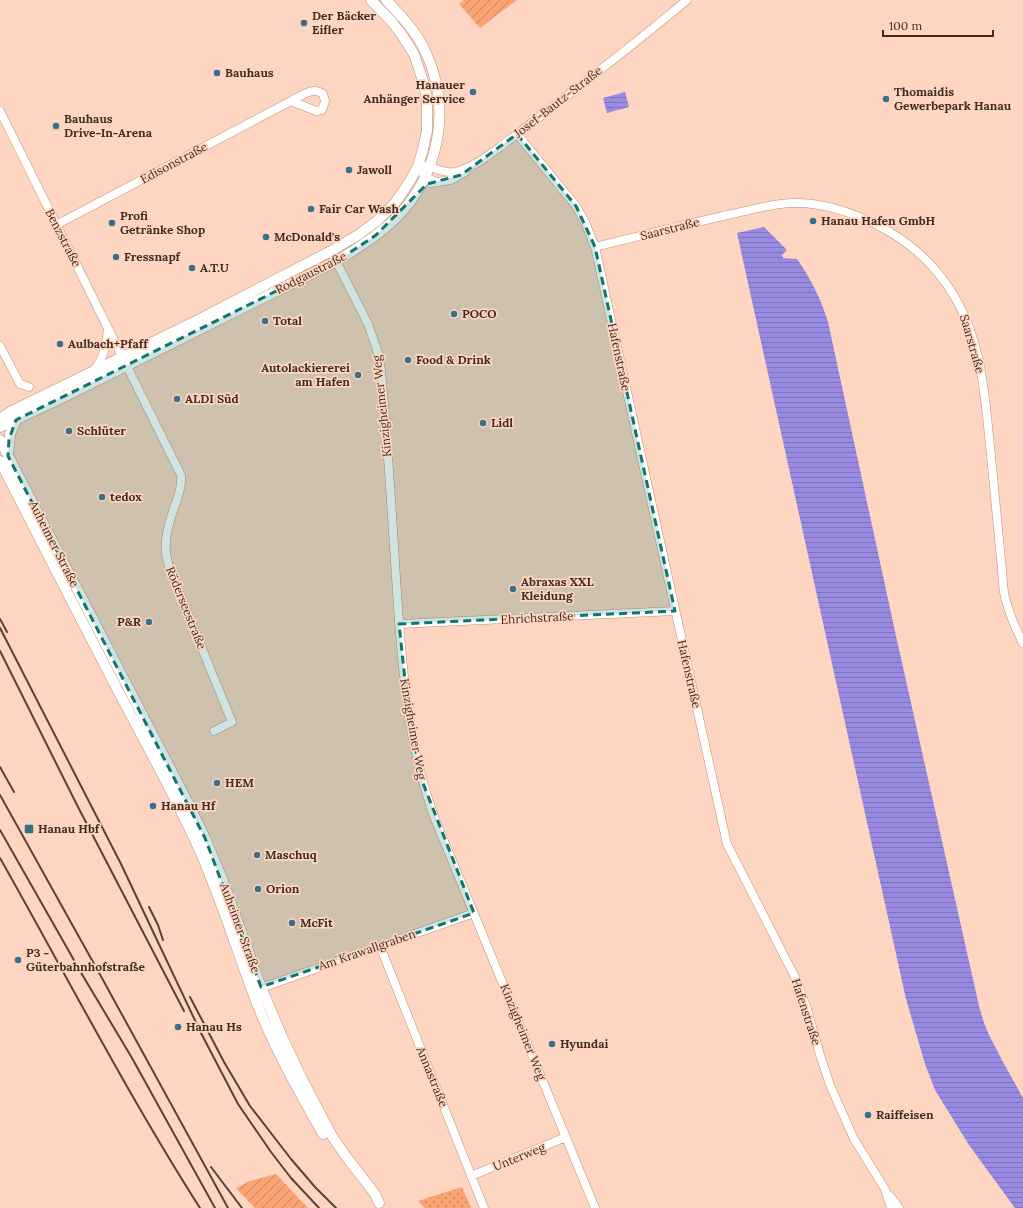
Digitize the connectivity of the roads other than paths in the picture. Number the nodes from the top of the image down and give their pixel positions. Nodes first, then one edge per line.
1 (372, 0) edge
2 (386, 0) edge
3 (687, 0) edge
4 (292, 101) dead end
5 (0, 111) edge
6 (517, 134) junction
7 (475, 165) junction
8 (418, 166) junction
9 (430, 167) junction
10 (425, 177) junction
11 (436, 182) junction
12 (419, 190) junction
13 (56, 225) junction
14 (595, 247) junction
15 (331, 251) junction
16 (336, 261) junction
17 (108, 328) junction
18 (0, 346) edge
19 (125, 362) junction
20 (91, 373) junction
21 (29, 387) dead end
22 (9, 415) edge
23 (0, 419) edge
24 (0, 427) edge
25 (0, 440) edge
26 (4, 458) edge
27 (675, 611) junction
28 (399, 624) junction
29 (1023, 643) edge
30 (108, 648) junction
31 (98, 653) junction
32 (214, 731) dead end
33 (474, 913) junction
34 (380, 946) junction
35 (261, 987) junction
36 (566, 1137) junction
37 (471, 1176) junction
38 (885, 1189) junction
39 (381, 1206) edge
40 (484, 1208) edge
41 (595, 1208) edge
42 (890, 1208) edge
43 (899, 1208) edge

1 - 8 main road, Rodgaustraße
2 - 9 main road, Rodgaustraße
3 - 6 street, Josef-Bautz-Straße
4 - 13 street, Edisonstraße
5 - 13 street, Benzstraße
6 - 7 street, Josef-Bautz-Straße
6 - 14 street, Hafenstraße
7 - 9 street, Josef-Bautz-Straße
7 - 11 street
8 - 9 street, Josef-Bautz-Straße
8 - 10 street
8 - 15 main road, Rodgaustraße
9 - 10 main road, Rodgaustraße
10 - 11 street
10 - 12 main road, Rodgaustraße
11 - 12 street
12 - 16 main road, Rodgaustraße
13 - 17 street, Benzstraße
14 - 27 street, Hafenstraße
14 - 29 street, Saarstraße
15 - 16 street, Kinzigheimer Weg
15 - 19 main road, Rodgaustraße
16 - 19 main road, Rodgaustraße
16 - 28 street, Kinzigheimer Weg
17 - 19 street, Benzstraße
17 - 20 street
18 - 21 street
19 - 20 main road, Rodgaustraße
19 - 22 main road, Rodgaustraße
19 - 32 street, Röderseestraße
20 - 22 main road, Rodgaustraße
22 - 23 main road, Rodgaustraße
22 - 24 main road, Rodgaustraße
22 - 26 main road
25 - 26 main road, Auheimer Straße
26 - 30 main road, Auheimer Straße
26 - 31 main road, Auheimer Straße
27 - 28 street, Ehrichstraße
27 - 38 street, Hafenstraße
28 - 33 street, Kinzigheimer Weg
30 - 31 street
30 - 35 main road, Auheimer Straße
31 - 39 main road, Auheimer Straße
33 - 34 street, Am Krawallgraben
33 - 36 street, Kinzigheimer Weg
34 - 35 street, Am Krawallgraben
34 - 37 street, Annastraße
35 - 39 main road, Auheimer Straße
36 - 37 street, Unterweg
36 - 41 street, Kinzigheimer Weg
37 - 40 street, Annastraße
38 - 42 street, Hafenstraße
38 - 43 street

